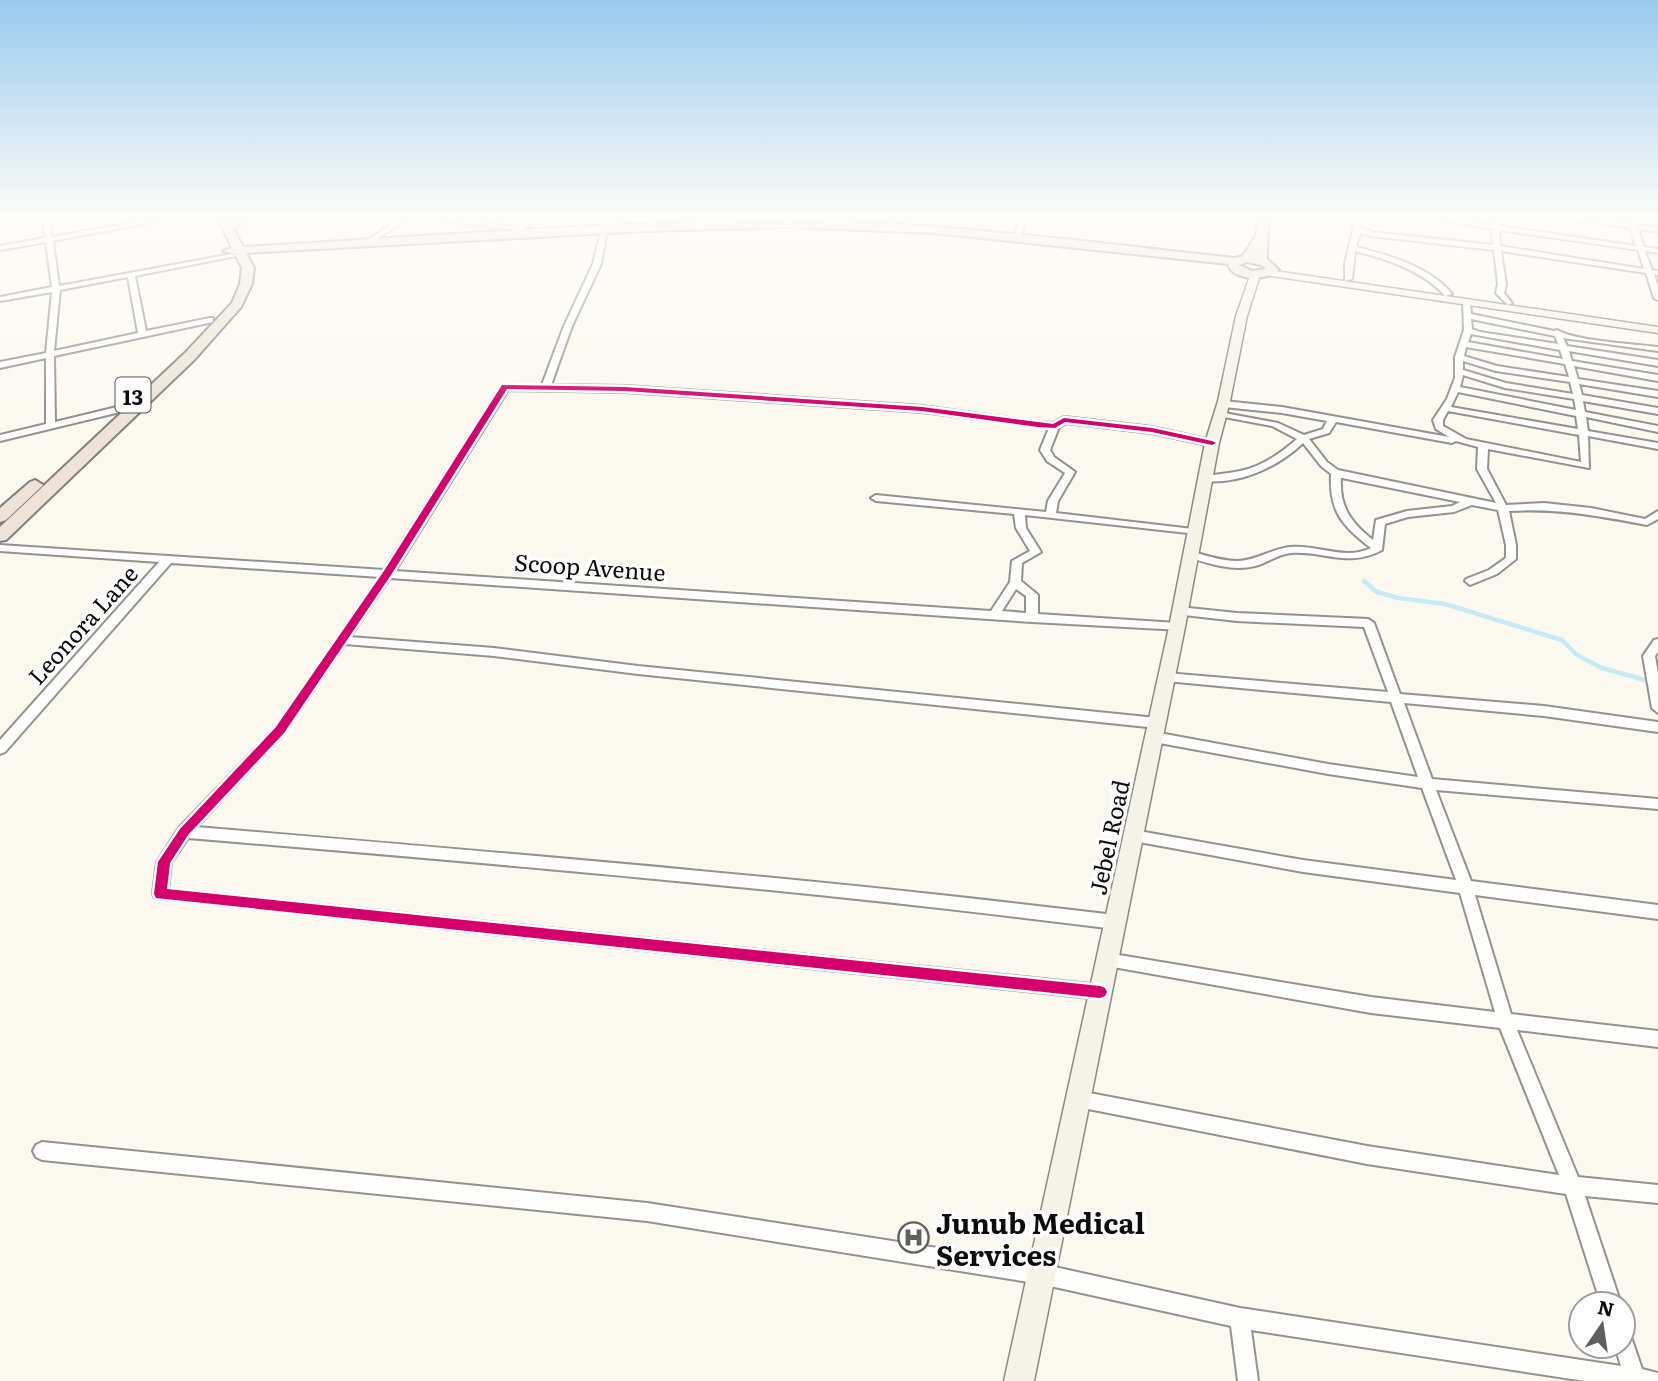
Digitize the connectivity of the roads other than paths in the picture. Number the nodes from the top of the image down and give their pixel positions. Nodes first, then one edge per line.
1 (54, 281) edge
2 (93, 281) edge
3 (132, 281) edge
4 (234, 281) edge
5 (246, 281) edge
6 (589, 281) edge
7 (1241, 281) edge
8 (1252, 281) edge
9 (1340, 281) edge
10 (1364, 281) edge
11 (1435, 281) edge
12 (1502, 281) edge
13 (55, 289) junction
14 (1448, 294) junction
15 (0, 299) edge
16 (1466, 302) junction
17 (1243, 303) junction
18 (1508, 303) junction
19 (1467, 316) junction
20 (210, 320) junction
21 (1658, 324) edge
22 (1468, 330) junction
23 (1658, 330) edge
24 (1557, 332) junction
25 (142, 334) junction
26 (1463, 344) junction
27 (1565, 349) junction
28 (1658, 349) edge
29 (50, 354) junction
30 (1459, 357) junction
31 (1570, 363) junction
32 (1658, 363) edge
33 (0, 365) edge
34 (1458, 371) junction
35 (1658, 378) edge
36 (1574, 379) junction
37 (546, 387) junction
38 (1455, 389) junction
39 (1658, 394) edge
40 (1579, 396) junction
41 (1444, 408) junction
42 (1223, 409) junction
43 (117, 410) junction
44 (1658, 411) edge
45 (1581, 413) junction
46 (1333, 419) junction
47 (51, 426) junction
48 (1055, 426) junction
49 (1658, 429) edge
50 (1584, 433) junction
51 (0, 438) edge
52 (1303, 438) junction
53 (1463, 441) junction
54 (1212, 443) junction
55 (1483, 445) junction
56 (1658, 446) edge
57 (1336, 474) junction
58 (1205, 478) junction
59 (876, 499) dead end
60 (1471, 501) junction
61 (1503, 508) junction
62 (1019, 512) junction
63 (1051, 514) junction
64 (1658, 514) edge
65 (0, 517) edge
66 (1193, 532) junction
67 (0, 536) edge
68 (0, 548) edge
69 (1378, 548) junction
70 (1189, 554) junction
71 (168, 559) junction
72 (387, 573) junction
73 (1470, 581) dead end
74 (1015, 582) junction
75 (993, 615) junction
76 (1032, 618) junction
77 (1178, 619) junction
78 (342, 640) junction
79 (1658, 643) edge
80 (1166, 677) junction
81 (1394, 696) junction
82 (1658, 708) edge
83 (1658, 727) edge
84 (1155, 730) junction
85 (0, 749) edge
86 (1429, 784) junction
87 (1658, 804) edge
88 (184, 832) junction
89 (1133, 836) junction
90 (1466, 888) junction
91 (1658, 912) edge
92 (1115, 922) junction
93 (1107, 960) junction
94 (1100, 992) junction
95 (1505, 1020) junction
96 (1658, 1039) edge
97 (1079, 1100) junction
98 (42, 1151) dead end
99 (1573, 1187) junction
100 (1658, 1194) edge
101 (1041, 1274) junction
102 (1606, 1290) edge
103 (1240, 1318) junction
104 (1632, 1360) edge
105 (1641, 1380) edge
106 (1018, 1381) edge
107 (1248, 1381) edge

1 - 13 street
2 - 13 street
3 - 25 street
4 - 20 main road, 13
5 - 67 main road
6 - 37 street
7 - 17 main road, Jebel Road
8 - 17 main road, Jebel Road
9 - 16 main road
10 - 14 main road
11 - 14 street
12 - 18 street
13 - 15 street
13 - 29 street
14 - 18 main road
16 - 19 street
16 - 23 main road
17 - 42 main road, Jebel Road
18 - 21 main road
19 - 22 street
19 - 24 street
20 - 25 street
20 - 43 main road, 13
22 - 26 street
22 - 27 street
24 - 27 street
24 - 28 street
25 - 29 street
26 - 30 street
26 - 31 street
27 - 31 street
27 - 32 street
29 - 33 street
29 - 47 street
30 - 34 street
30 - 36 street
31 - 35 street
31 - 36 street
34 - 38 street
34 - 40 street
36 - 39 street
36 - 40 street
37 - 48 street
37 - 72 street
38 - 41 street
38 - 45 street
40 - 44 street
40 - 45 street
41 - 50 street
41 - 53 street
42 - 46 street
42 - 52 street
42 - 54 main road, Jebel Road
43 - 47 street
43 - 65 main road, 13
45 - 49 street
45 - 50 street
46 - 52 street
46 - 53 street
47 - 51 street
48 - 54 street
48 - 63 street
50 - 55 street
50 - 56 street
52 - 57 street
52 - 58 street
53 - 55 street
54 - 58 main road, Jebel Road
55 - 61 street
57 - 60 street
57 - 69 street
58 - 66 main road, Jebel Road
59 - 62 street
60 - 61 street
60 - 69 street
61 - 64 street
61 - 73 street
62 - 63 street
62 - 74 street
63 - 66 street
66 - 70 main road, Jebel Road
68 - 71 street, Scoop Avenue
69 - 70 street
70 - 77 main road, Jebel Road
71 - 72 street, Scoop Avenue
71 - 85 street, Leonora Lane
72 - 75 street, Scoop Avenue
72 - 78 street
74 - 75 street
74 - 76 street
75 - 76 street, Scoop Avenue
76 - 77 street, Scoop Avenue
77 - 80 main road, Jebel Road
77 - 81 street, Scoop Avenue
78 - 84 street
78 - 88 street
79 - 82 street
80 - 81 street
80 - 84 main road, Jebel Road
81 - 83 street
81 - 86 street
84 - 86 street
84 - 89 main road, Jebel Road
86 - 87 street
86 - 90 street
88 - 92 street
88 - 94 street
89 - 90 street
89 - 92 main road, Jebel Road
90 - 91 street
90 - 95 street
92 - 93 main road, Jebel Road
93 - 94 main road, Jebel Road
93 - 95 street
94 - 97 main road, Jebel Road
95 - 96 street
95 - 99 street
97 - 99 street
97 - 101 main road, Jebel Road
98 - 101 street
99 - 100 street
99 - 102 street
101 - 103 street
101 - 106 main road, Jebel Road
103 - 105 street
103 - 107 street
104 - 105 street

